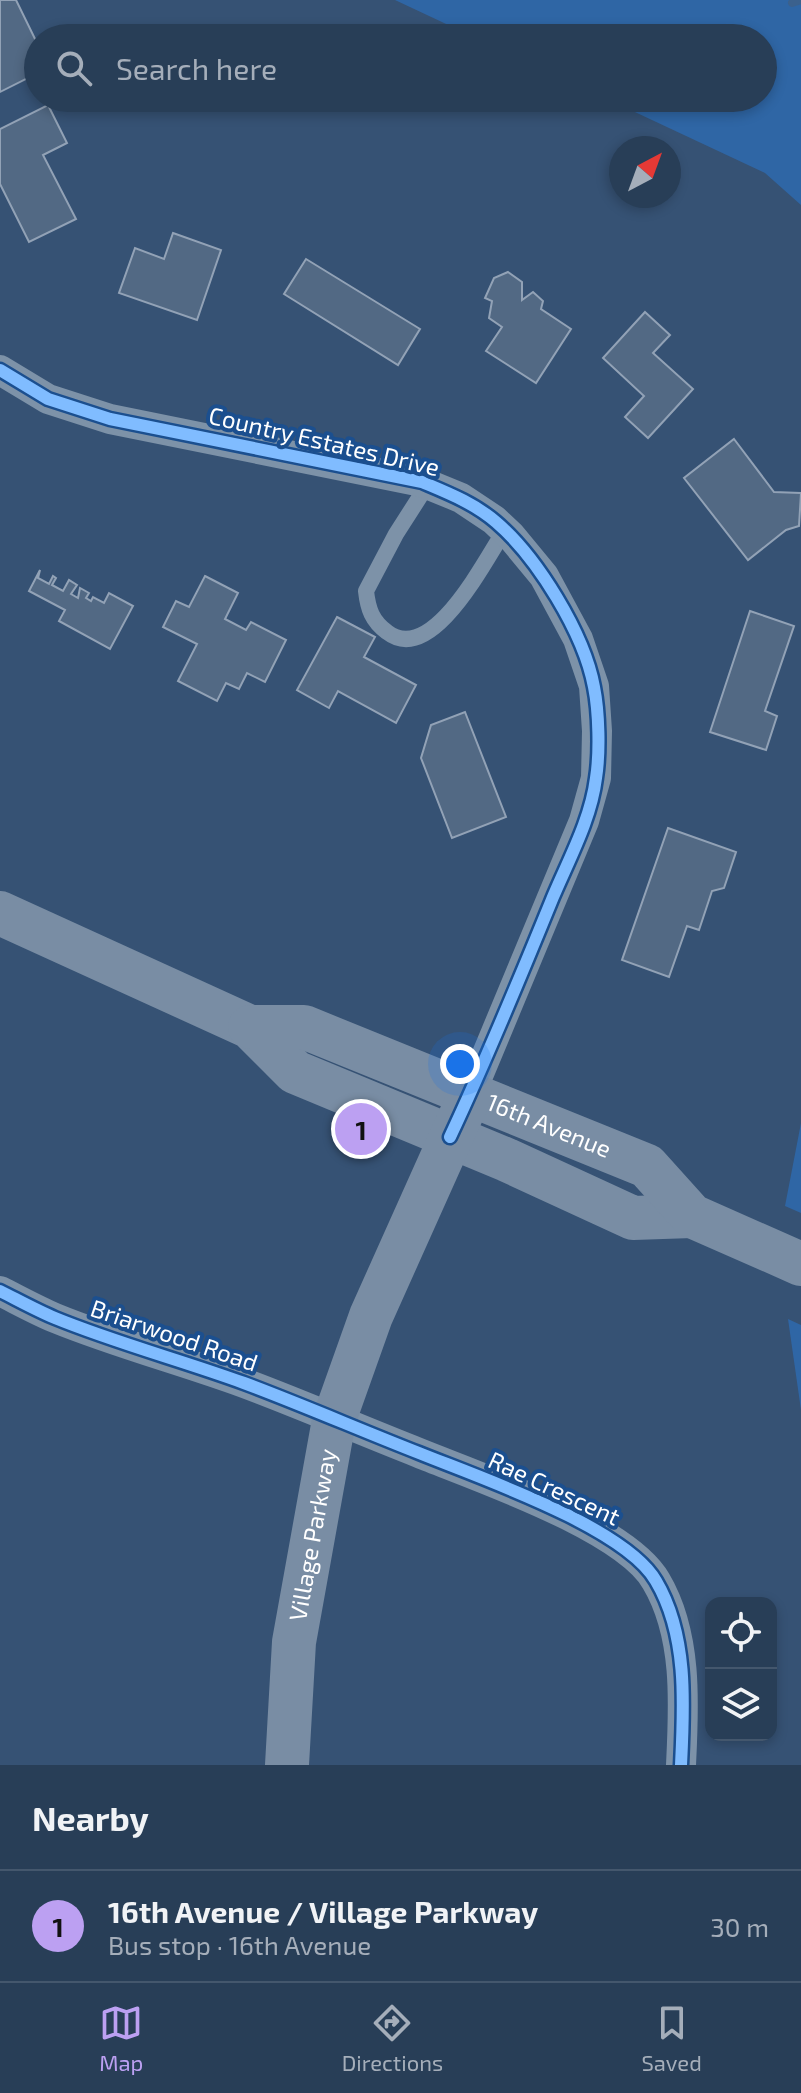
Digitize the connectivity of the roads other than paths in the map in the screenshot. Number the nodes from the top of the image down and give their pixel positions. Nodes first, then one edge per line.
1 (0, 370) edge
2 (428, 484) junction
3 (505, 530) junction
4 (0, 913) edge
5 (250, 1027) junction
6 (470, 1095) junction
7 (450, 1137) junction
8 (692, 1216) junction
9 (801, 1264) edge
10 (0, 1291) edge
11 (334, 1420) junction
12 (287, 1765) edge
13 (681, 1765) edge

1 - 2 street, Country Estates Drive
2 - 3 street, Country Estates Drive
2 - 3 lane
3 - 6 street, Country Estates Drive
4 - 5 main road, 16th Avenue
5 - 6 main road, 16th Avenue
5 - 7 main road, 16th Avenue
6 - 7 main road, Country Estates Drive
6 - 8 main road, 16th Avenue
7 - 8 main road, 16th Avenue
7 - 11 main road, Village Parkway
8 - 9 main road, 16th Avenue
10 - 11 street, Briarwood Road
11 - 12 main road, Village Parkway
11 - 13 street, Rae Crescent

